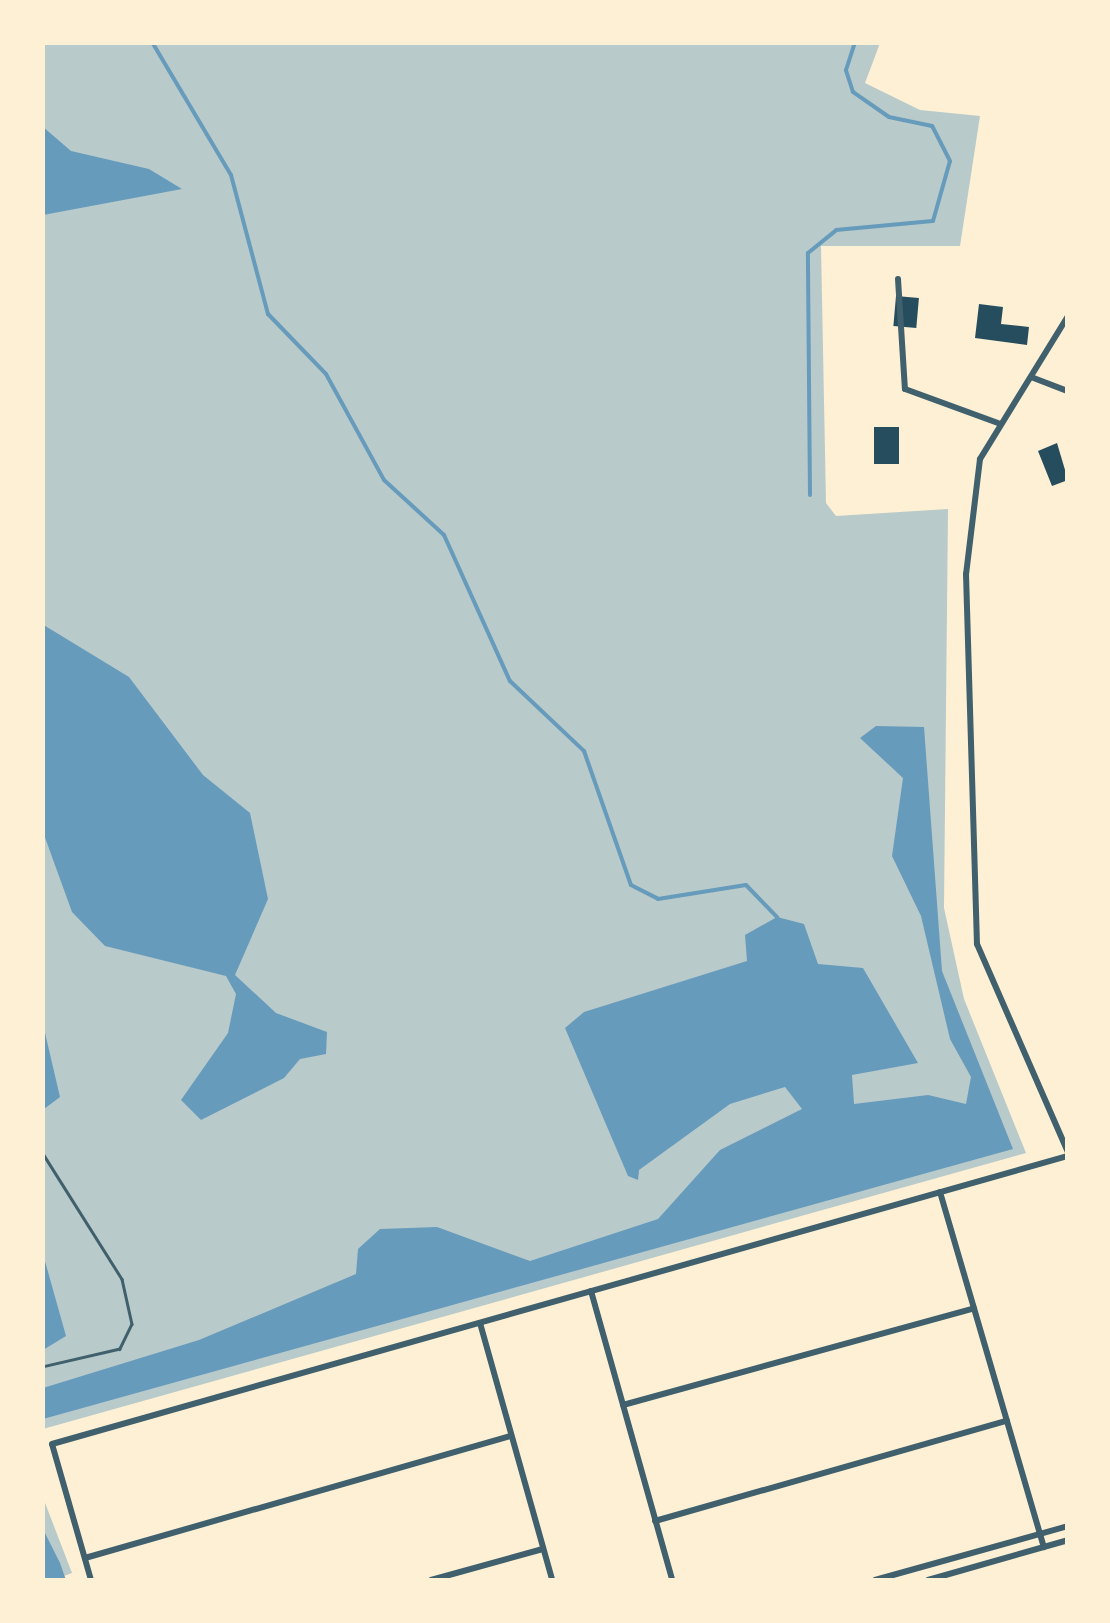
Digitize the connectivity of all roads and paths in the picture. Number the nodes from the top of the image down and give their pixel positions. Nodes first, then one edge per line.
1 (898, 279) dead end
2 (1068, 316) edge
3 (1031, 377) junction
4 (1068, 392) edge
5 (998, 423) junction
6 (42, 1152) edge
7 (1068, 1154) edge
8 (940, 1192) junction
9 (591, 1291) junction
10 (974, 1308) junction
11 (480, 1323) junction
12 (42, 1367) edge
13 (623, 1405) junction
14 (1007, 1421) junction
15 (511, 1436) junction
16 (655, 1521) junction
17 (1068, 1526) edge
18 (1040, 1534) junction
19 (1068, 1540) edge
20 (1044, 1547) junction
21 (543, 1549) junction
22 (84, 1558) junction
23 (90, 1580) edge
24 (431, 1580) edge
25 (552, 1580) edge
26 (672, 1580) edge
27 (875, 1580) edge
28 (928, 1580) edge

1 - 5 street
2 - 3 street
3 - 4 street
3 - 5 street
5 - 7 street
6 - 12 lane
7 - 8 street
8 - 9 street
8 - 10 street
9 - 11 street
9 - 13 street
10 - 13 street
10 - 14 street
11 - 15 street
11 - 22 street
13 - 16 street
14 - 16 street
14 - 18 street
15 - 21 street
15 - 22 street
16 - 26 street
17 - 18 street
18 - 20 street
18 - 27 street
19 - 20 street
20 - 28 street
21 - 24 street
21 - 25 street
22 - 23 street

